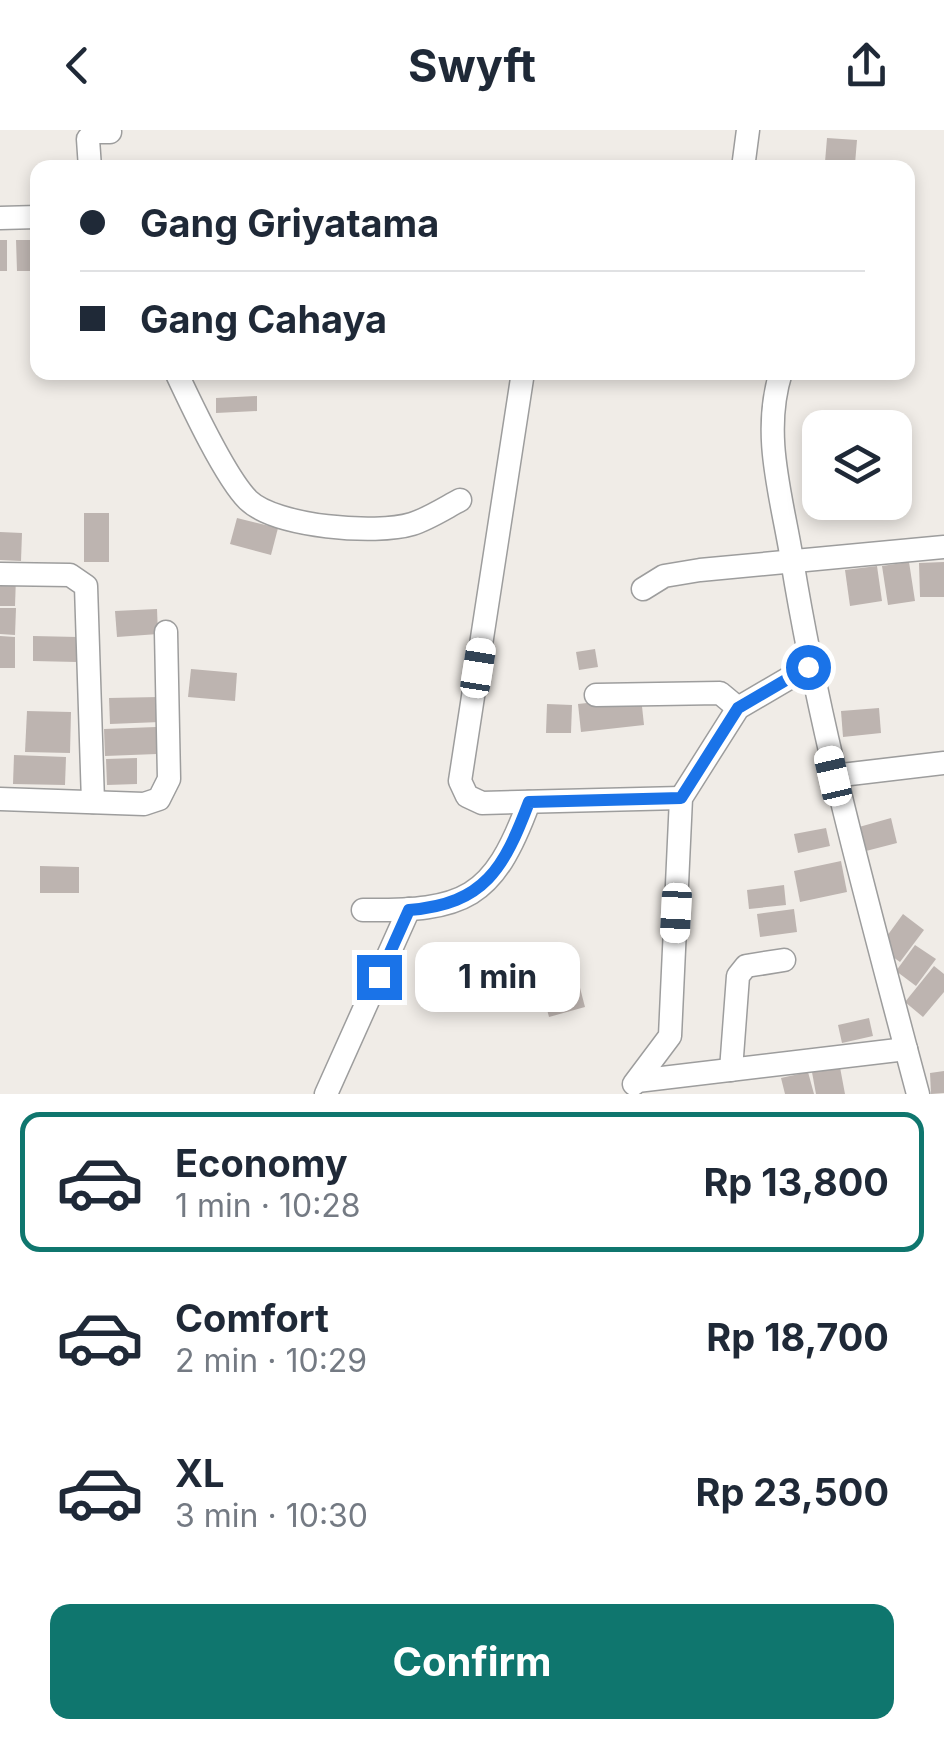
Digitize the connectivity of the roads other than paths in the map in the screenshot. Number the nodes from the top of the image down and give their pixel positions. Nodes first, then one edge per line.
1 (748, 130) edge
2 (110, 132) edge
3 (89, 160) edge
4 (744, 160) edge
5 (30, 216) edge
6 (0, 218) edge
7 (180, 380) edge
8 (522, 380) edge
9 (779, 380) edge
10 (460, 500) dead end
11 (944, 547) edge
12 (792, 561) junction
13 (0, 574) edge
14 (643, 589) dead end
15 (166, 632) dead end
16 (808, 667) junction
17 (596, 695) dead end
18 (738, 708) junction
19 (944, 763) edge
20 (833, 776) junction
21 (681, 798) junction
22 (0, 799) edge
23 (93, 802) junction
24 (529, 802) junction
25 (363, 910) dead end
26 (409, 910) junction
27 (784, 960) dead end
28 (906, 1049) junction
29 (731, 1070) junction
30 (632, 1088) edge
31 (326, 1094) edge
32 (918, 1094) edge

1 - 4 street
2 - 3 street
5 - 6 street
7 - 10 street
8 - 24 street
9 - 12 street
11 - 12 street
12 - 14 street
12 - 16 street
13 - 23 street
15 - 23 street
16 - 18 street
16 - 20 street
17 - 18 street
18 - 21 street
19 - 20 street
20 - 28 street
21 - 24 street
21 - 30 street
22 - 23 street
24 - 26 street
25 - 26 street
26 - 31 street
27 - 29 street
28 - 29 street
28 - 32 street
29 - 30 street

